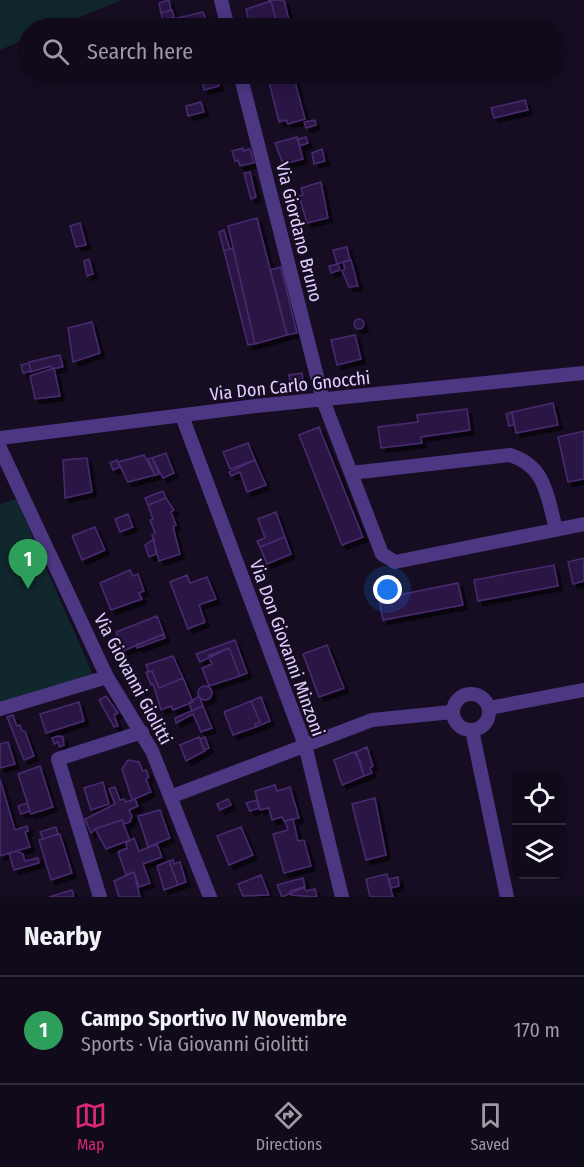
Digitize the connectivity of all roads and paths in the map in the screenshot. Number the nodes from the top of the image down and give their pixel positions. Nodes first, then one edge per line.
1 (221, 0) edge
2 (226, 18) edge
3 (243, 84) edge
4 (584, 373) edge
5 (323, 400) junction
6 (183, 416) junction
7 (0, 438) edge
8 (0, 448) edge
9 (351, 473) junction
10 (584, 524) edge
11 (556, 529) junction
12 (107, 677) junction
13 (584, 690) edge
14 (489, 708) junction
15 (0, 709) edge
16 (452, 712) junction
17 (472, 730) junction
18 (142, 732) junction
19 (305, 745) junction
20 (170, 797) junction
21 (100, 897) edge
22 (210, 897) edge
23 (342, 897) edge
24 (507, 897) edge

1 - 2 street
3 - 5 street, Via Giordano Bruno
4 - 5 street, Via Don Carlo Gnocchi
5 - 6 street, Via Don Carlo Gnocchi
5 - 9 street, Via Giordano Bruno
6 - 7 street, Via Don Carlo Gnocchi
6 - 19 street, Via Don Giovanni Minzoni
8 - 12 street, Via Giovanni Giolitti
9 - 11 street
9 - 11 street, Via Giordano Bruno
10 - 11 street, Via Giordano Bruno
12 - 15 street
12 - 18 street, Via Giovanni Giolitti
13 - 14 street
14 - 16 street
14 - 17 street
16 - 17 street
16 - 19 street
17 - 24 street
18 - 20 street, Via Giovanni Giolitti
18 - 21 street
19 - 20 street
19 - 23 street, Via Don Giovanni Minzoni
20 - 22 street, Via Giovanni Giolitti

